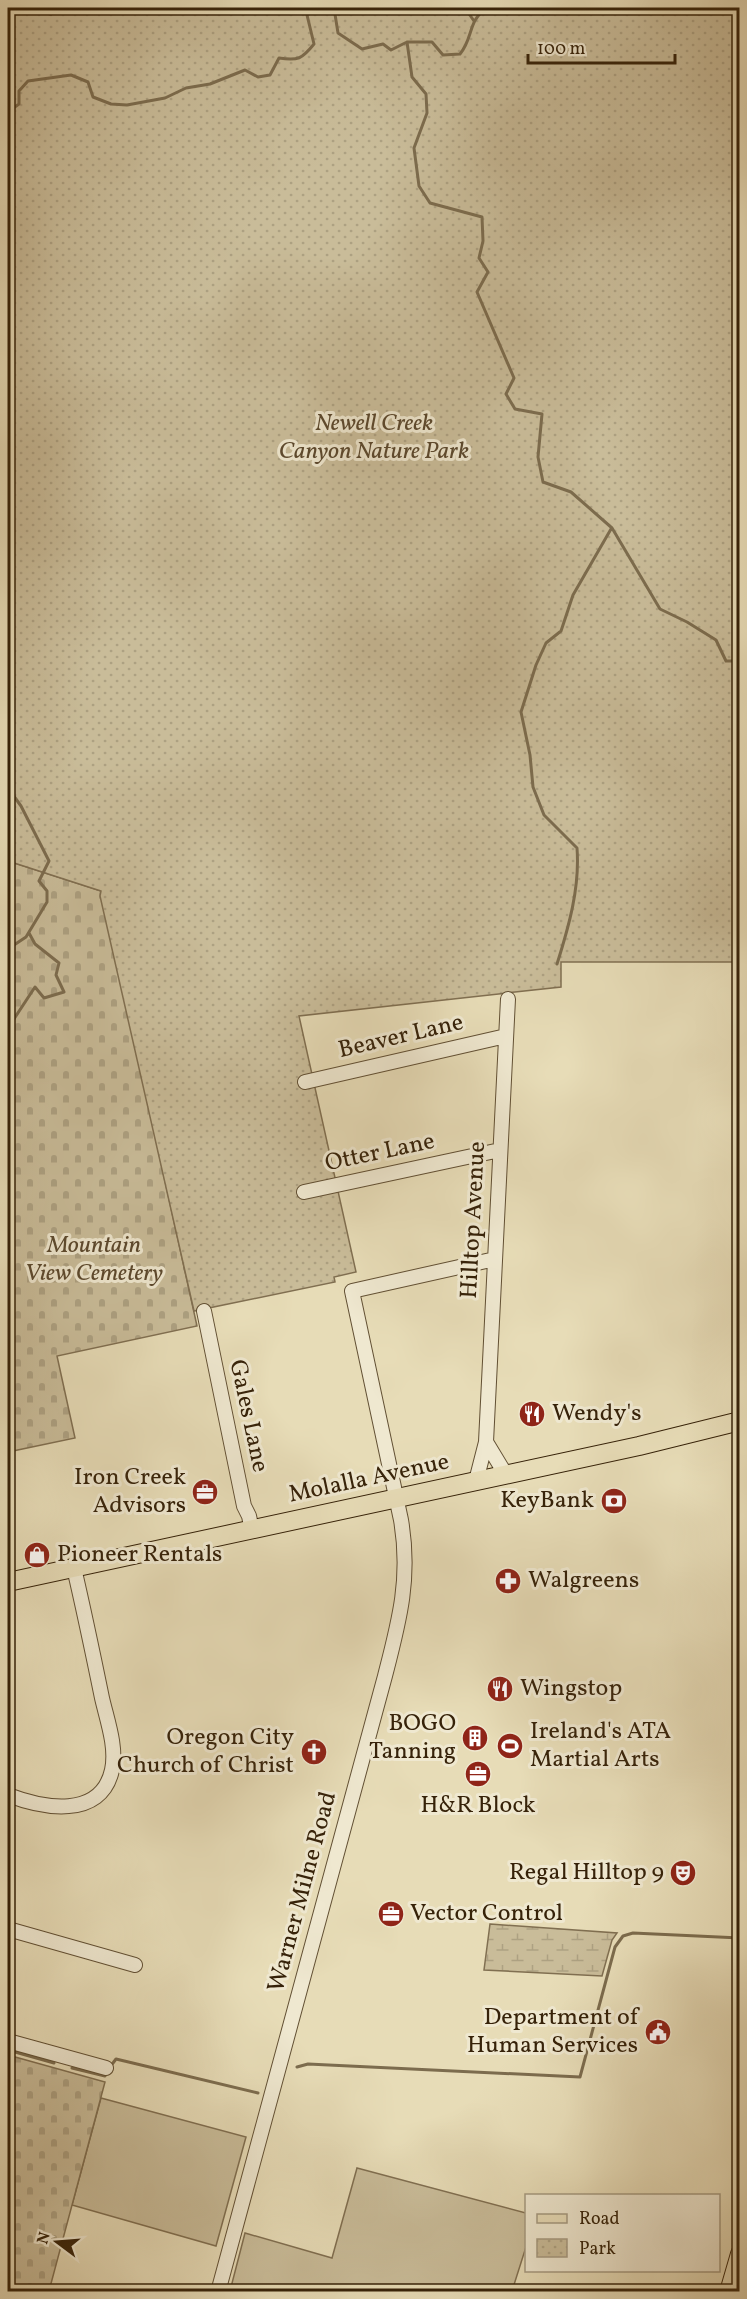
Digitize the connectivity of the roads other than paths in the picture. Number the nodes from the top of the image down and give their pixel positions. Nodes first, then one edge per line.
1 (508, 999) dead end
2 (506, 1036) junction
3 (305, 1082) dead end
4 (500, 1150) junction
5 (304, 1192) dead end
6 (495, 1259) junction
7 (204, 1311) dead end
8 (738, 1420) edge
9 (486, 1442) junction
10 (506, 1474) junction
11 (476, 1481) junction
12 (397, 1498) junction
13 (252, 1530) junction
14 (74, 1568) junction
15 (8, 1582) edge
16 (8, 1795) edge
17 (8, 1929) edge
18 (135, 1965) dead end
19 (8, 2041) edge
20 (106, 2068) dead end
21 (740, 2254) edge
22 (218, 2292) edge
23 (729, 2292) edge

1 - 2 street, Hilltop Avenue
2 - 3 street, Beaver Lane
2 - 4 street, Hilltop Avenue
4 - 5 street, Otter Lane
4 - 6 street, Hilltop Avenue
6 - 9 street, Hilltop Avenue
6 - 12 street, Warner Milne Road
7 - 13 street, Gales Lane
8 - 10 main road, Molalla Avenue
9 - 10 street
9 - 11 street, Hilltop Avenue
10 - 11 main road, Molalla Avenue
11 - 12 main road, Molalla Avenue
12 - 13 main road, Molalla Avenue
12 - 22 street, Warner Milne Road
13 - 14 main road, Molalla Avenue
14 - 15 main road, Molalla Avenue
14 - 16 street
17 - 18 street
19 - 20 street
21 - 23 main road

